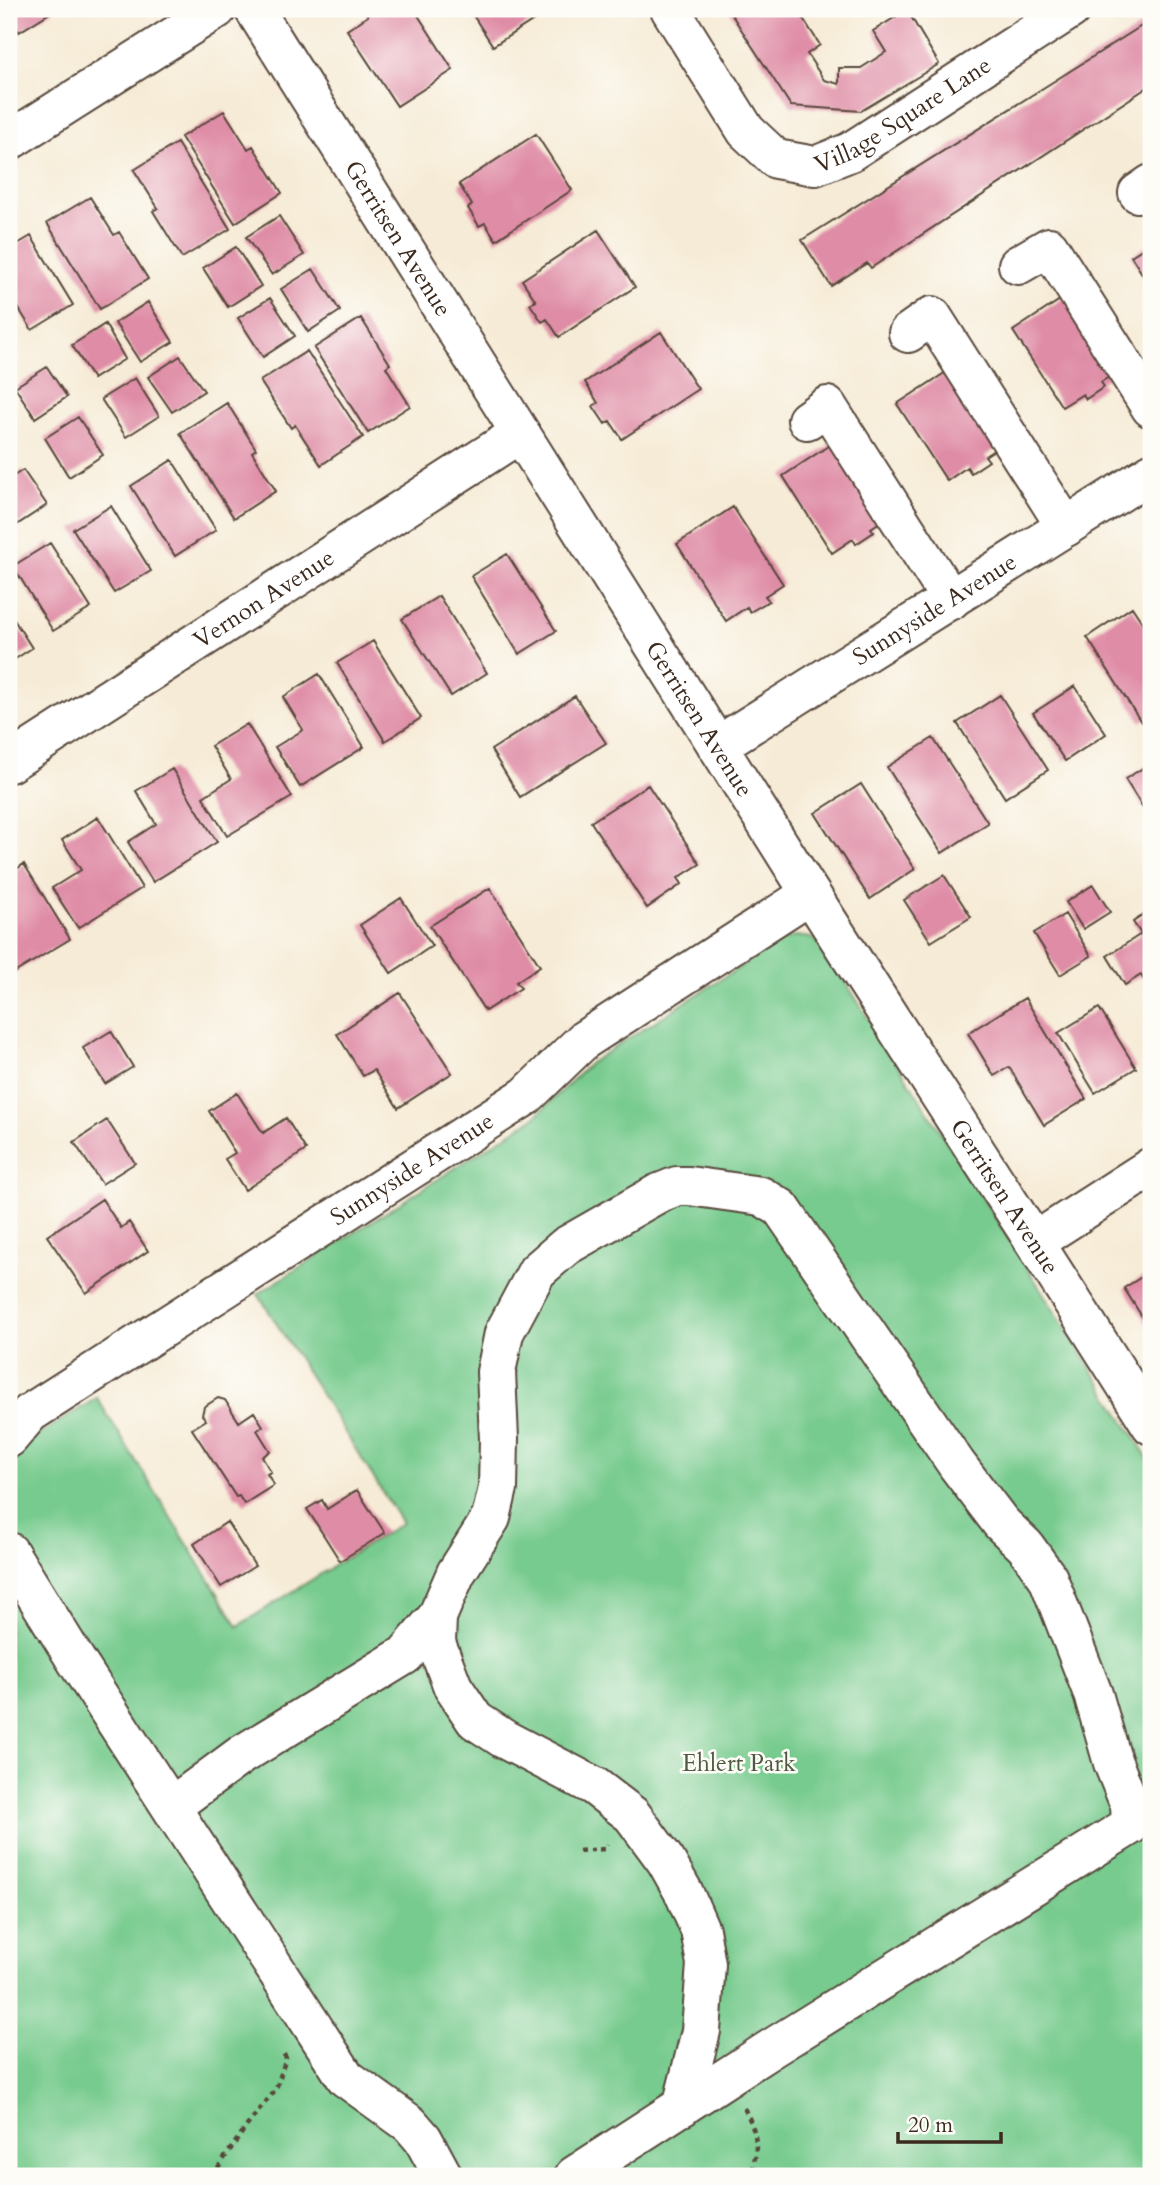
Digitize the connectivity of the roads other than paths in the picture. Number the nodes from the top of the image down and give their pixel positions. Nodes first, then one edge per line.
1 (217, 9) edge
2 (254, 9) edge
3 (670, 9) edge
4 (1071, 9) edge
5 (9, 141) edge
6 (1018, 265) dead end
7 (908, 333) dead end
8 (1151, 408) edge
9 (807, 420) dead end
10 (519, 434) junction
11 (1151, 473) edge
12 (1066, 527) junction
13 (951, 600) junction
14 (717, 746) junction
15 (9, 763) edge
16 (810, 894) junction
17 (1151, 1167) edge
18 (1036, 1241) junction
19 (1151, 1425) edge
20 (9, 1438) edge
21 (14, 1564) edge
22 (437, 1617) junction
23 (172, 1806) junction
24 (682, 2107) junction
25 (443, 2176) edge
26 (574, 2176) edge

1 - 5 street
2 - 10 street, Gerritsen Avenue
3 - 4 street, Village Square Lane
6 - 8 street
7 - 12 street
9 - 13 street
10 - 14 street, Gerritsen Avenue
10 - 15 street, Vernon Avenue
11 - 12 street, Sunnyside Avenue
12 - 13 street, Sunnyside Avenue
13 - 14 street, Sunnyside Avenue
14 - 16 street, Gerritsen Avenue
16 - 18 street, Gerritsen Avenue
16 - 20 street, Sunnyside Avenue
17 - 18 street
18 - 19 street, Gerritsen Avenue
21 - 23 street
22 - 23 street
22 - 24 street
22 - 24 street
23 - 25 street
24 - 26 street

